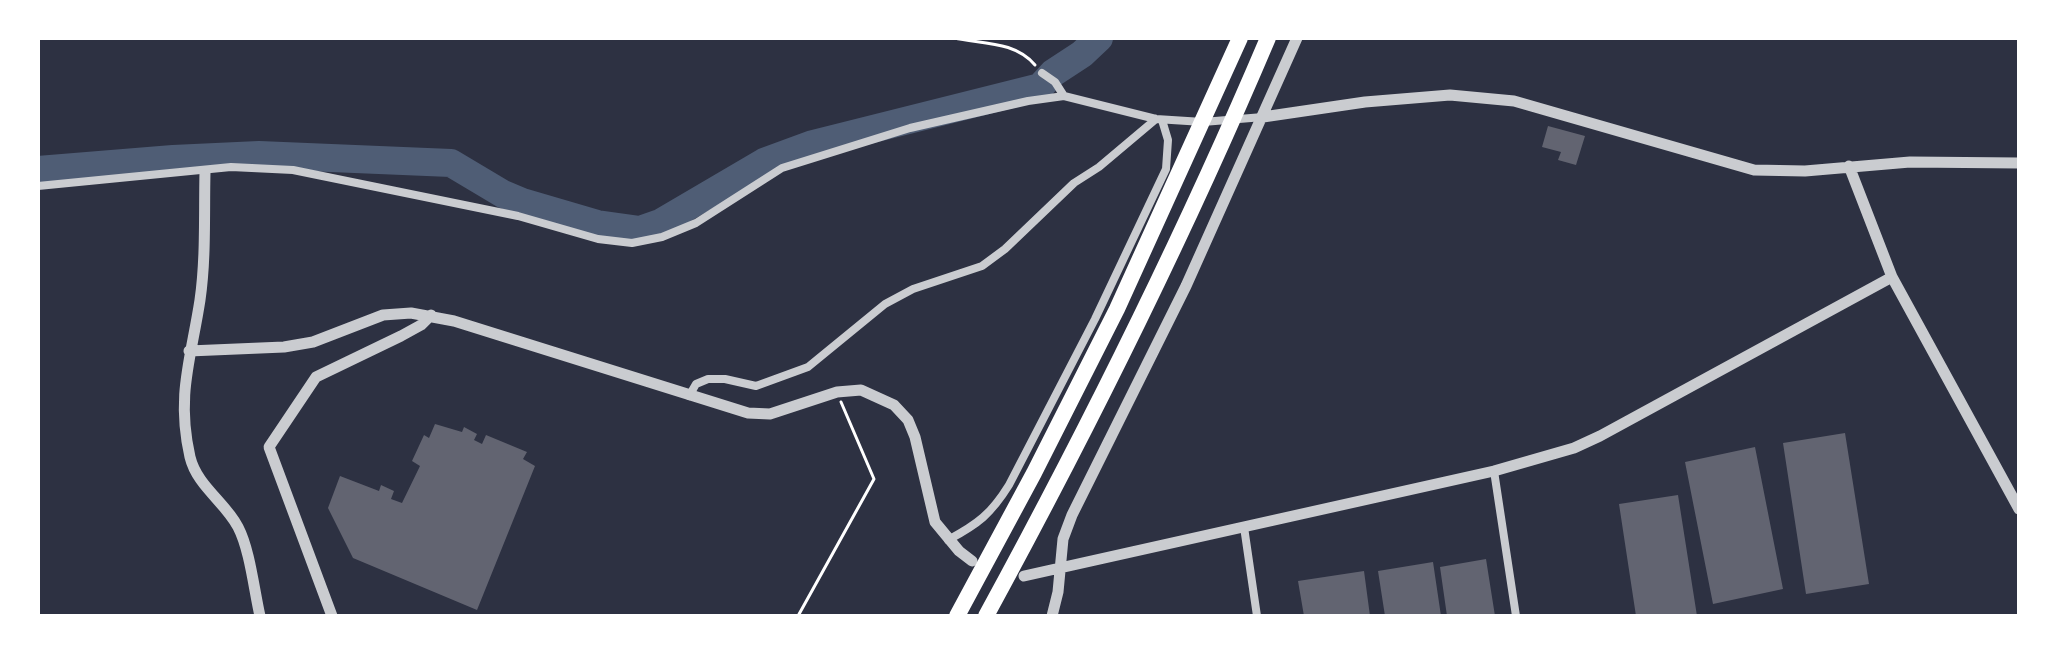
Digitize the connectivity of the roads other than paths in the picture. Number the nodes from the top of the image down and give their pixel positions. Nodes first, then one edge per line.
1 (1240, 38) edge
2 (1268, 38) edge
3 (1297, 38) edge
4 (1042, 73) road end
5 (1064, 96) junction
6 (1263, 117) junction
7 (1159, 120) junction
8 (2019, 163) edge
9 (1849, 166) junction
10 (205, 172) junction
11 (38, 186) edge
12 (1892, 277) junction
13 (431, 315) junction
14 (189, 351) junction
15 (689, 396) junction
16 (1494, 471) junction
17 (2019, 509) edge
18 (1244, 527) junction
19 (948, 540) junction
20 (972, 561) dead end
21 (1020, 569) junction
22 (1061, 569) junction
23 (260, 616) edge
24 (332, 616) edge
25 (957, 616) edge
26 (986, 616) edge
27 (1052, 616) edge
28 (1257, 616) edge
29 (1516, 616) edge

1 - 25 highway
2 - 21 highway
3 - 6 street
4 - 5 street
5 - 7 street
5 - 10 street
6 - 7 street
6 - 9 street
6 - 22 street
7 - 15 street
7 - 19 street
8 - 9 street
9 - 12 street
10 - 11 street
10 - 14 street
12 - 16 street
12 - 17 street
13 - 14 street
13 - 15 street
13 - 24 street
14 - 23 street
15 - 19 street
16 - 18 street
16 - 29 street
18 - 22 street
18 - 28 street
19 - 20 street
21 - 22 street
21 - 26 highway
22 - 27 street

